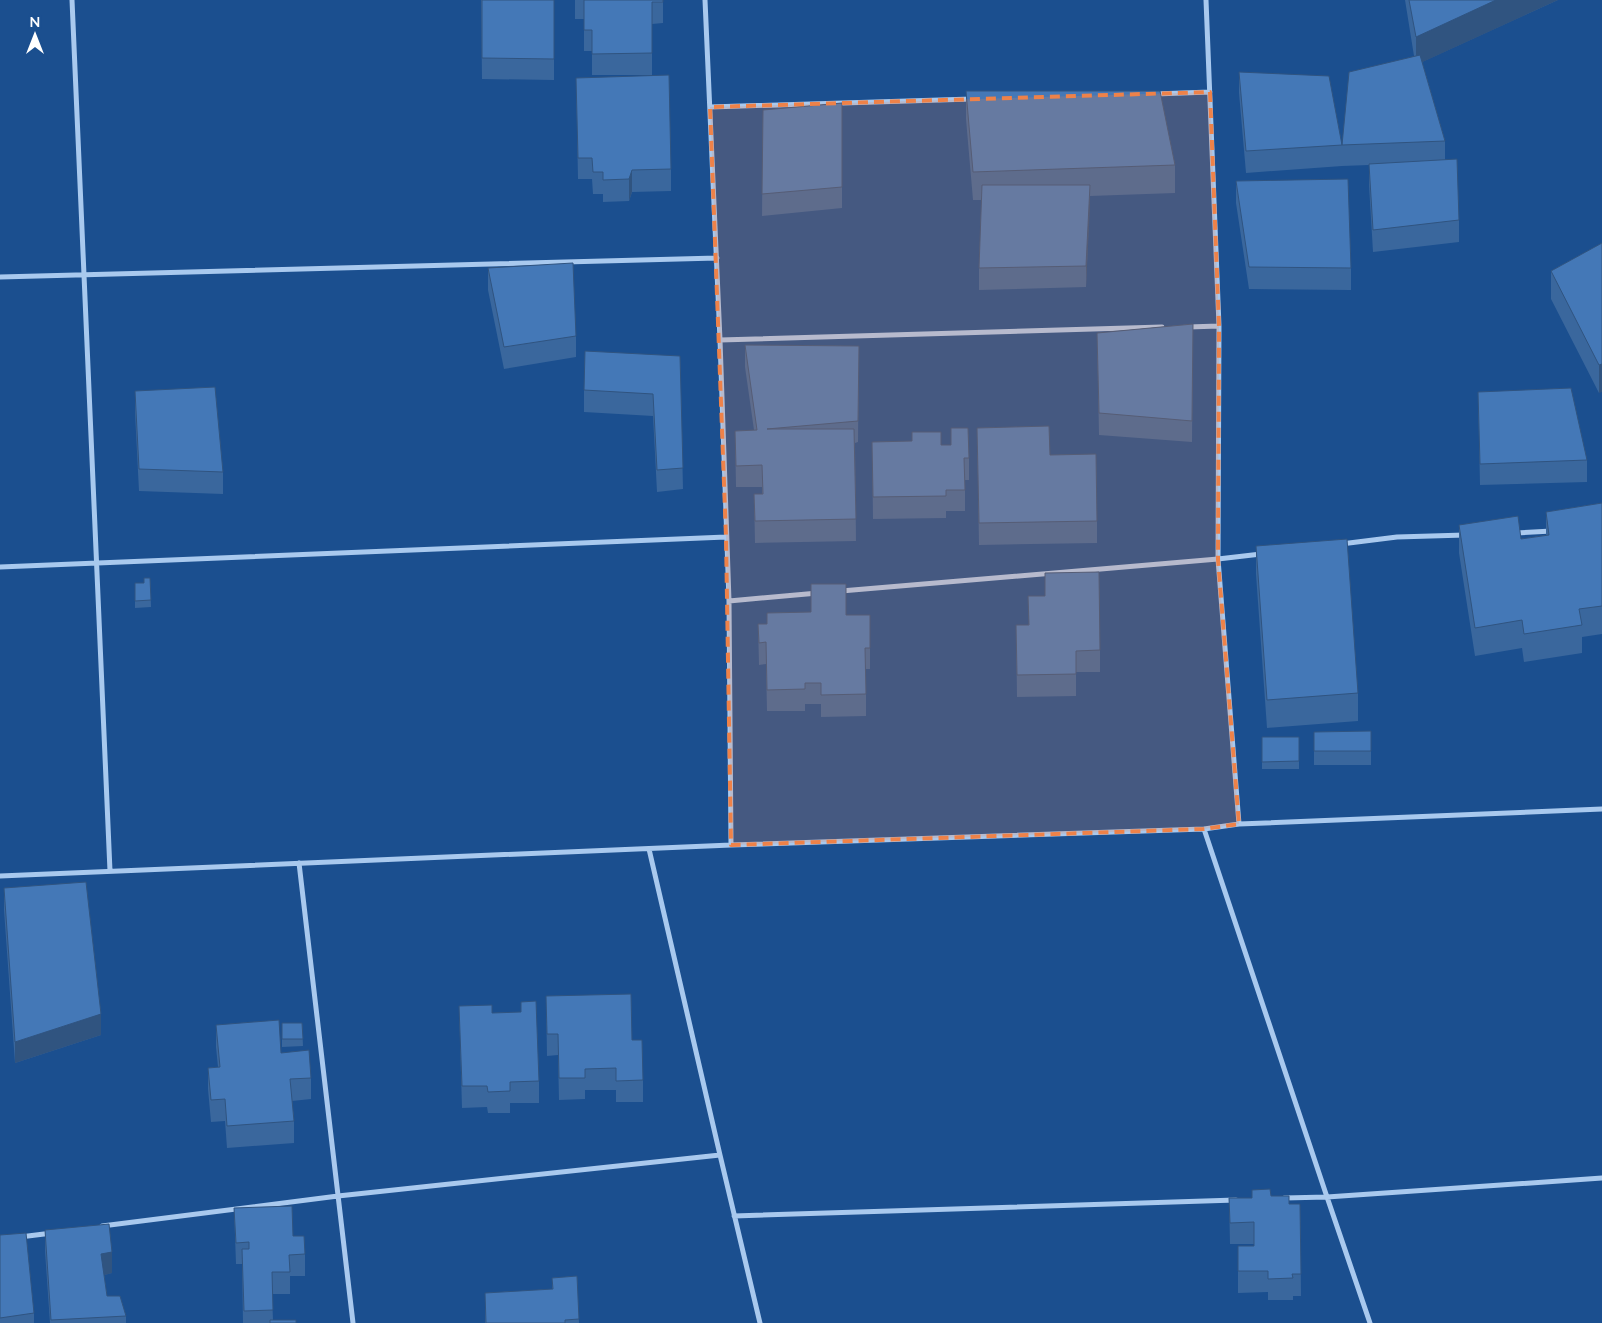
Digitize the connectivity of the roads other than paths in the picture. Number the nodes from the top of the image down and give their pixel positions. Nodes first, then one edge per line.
1 (72, 0) edge
2 (705, 0) edge
3 (1206, 0) edge
4 (1210, 92) junction
5 (1151, 94) edge
6 (975, 99) edge
7 (710, 108) junction
8 (717, 258) junction
9 (84, 275) junction
10 (0, 277) edge
11 (1220, 326) junction
12 (1170, 327) edge
13 (1180, 327) edge
14 (720, 340) junction
15 (1563, 531) edge
16 (1514, 533) edge
17 (1475, 534) edge
18 (726, 537) junction
19 (1337, 544) edge
20 (1268, 553) edge
21 (1218, 559) junction
22 (96, 563) junction
23 (0, 567) edge
24 (836, 592) edge
25 (826, 593) edge
26 (728, 601) junction
27 (1602, 809) edge
28 (1239, 824) junction
29 (1204, 829) junction
30 (731, 845) junction
31 (649, 849) junction
32 (299, 863) junction
33 (110, 871) junction
34 (0, 876) edge
35 (720, 1155) junction
36 (1602, 1178) edge
37 (338, 1196) junction
38 (1327, 1197) junction
39 (1277, 1198) edge
40 (1238, 1200) edge
41 (734, 1216) junction
42 (97, 1227) edge
43 (58, 1232) edge
44 (10, 1238) edge
45 (353, 1323) edge
46 (760, 1323) edge
47 (1370, 1323) edge

1 - 9 street
2 - 7 street
3 - 4 street
4 - 5 street
4 - 11 street
6 - 7 street
7 - 8 street
8 - 9 street
8 - 14 street
9 - 10 street
9 - 22 street
11 - 13 street
11 - 21 street
12 - 14 street
14 - 18 street
15 - 16 street
17 - 19 street
18 - 22 street
18 - 26 street
20 - 21 street
21 - 24 street
21 - 28 street
22 - 23 street
22 - 33 street
25 - 26 street
26 - 30 street
27 - 28 street
28 - 29 street
29 - 30 street
29 - 38 street
30 - 31 street
31 - 32 street
31 - 35 street
32 - 33 street
32 - 37 street
33 - 34 street
35 - 37 street
35 - 41 street
36 - 38 street
37 - 42 street
37 - 45 street
38 - 39 street
38 - 47 street
40 - 41 street
41 - 46 street
43 - 44 street

